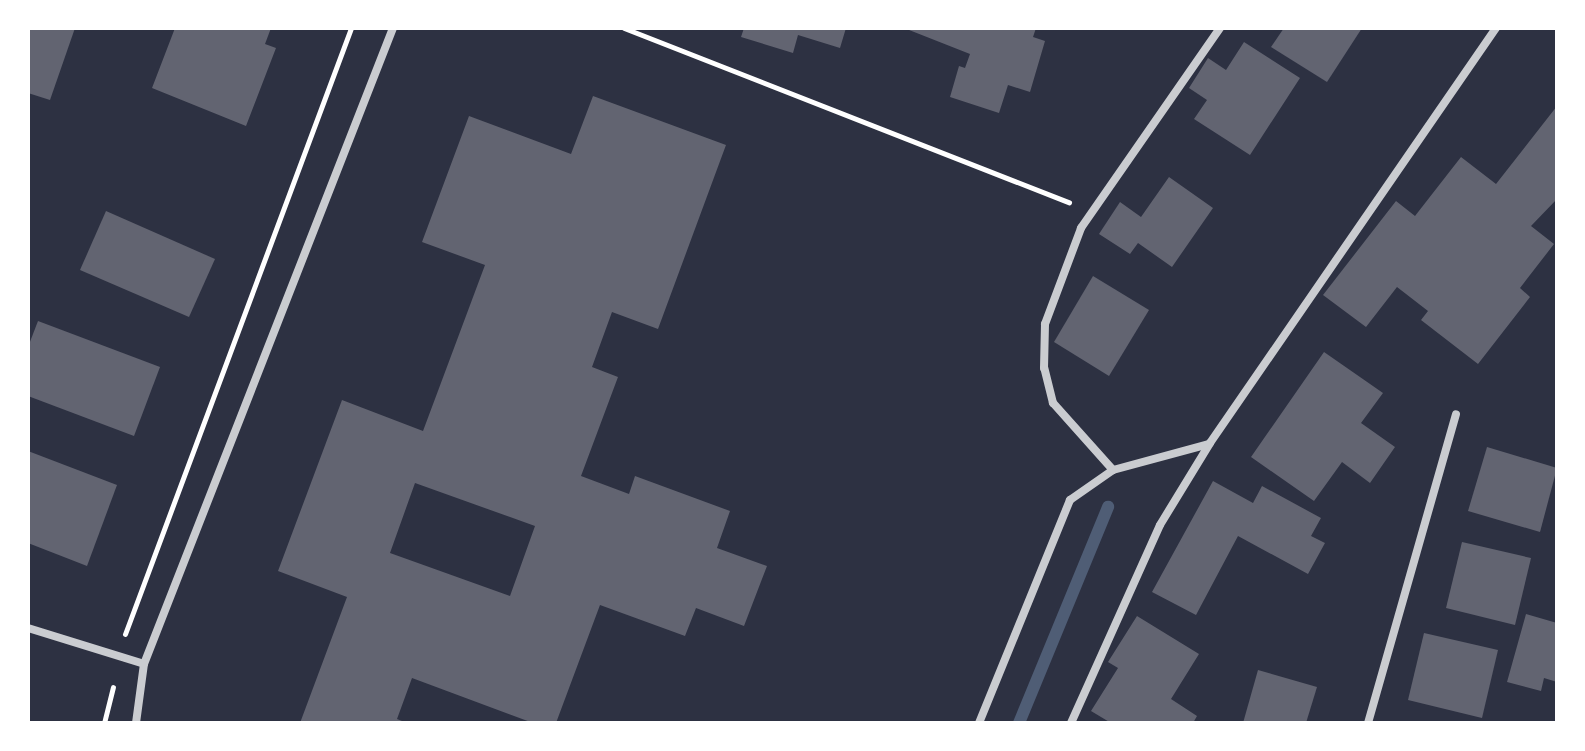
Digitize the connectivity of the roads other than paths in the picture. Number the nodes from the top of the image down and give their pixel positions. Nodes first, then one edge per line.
1 (393, 28) edge
2 (1220, 28) edge
3 (1496, 28) edge
4 (1456, 414) dead end
5 (1210, 443) junction
6 (1113, 470) junction
7 (28, 628) edge
8 (144, 664) junction
9 (136, 723) edge
10 (979, 723) edge
11 (1071, 723) edge
12 (1368, 723) edge

1 - 8 street
2 - 6 street
3 - 5 street
4 - 12 street
5 - 6 street
5 - 11 street
6 - 10 street
7 - 8 street
8 - 9 street

